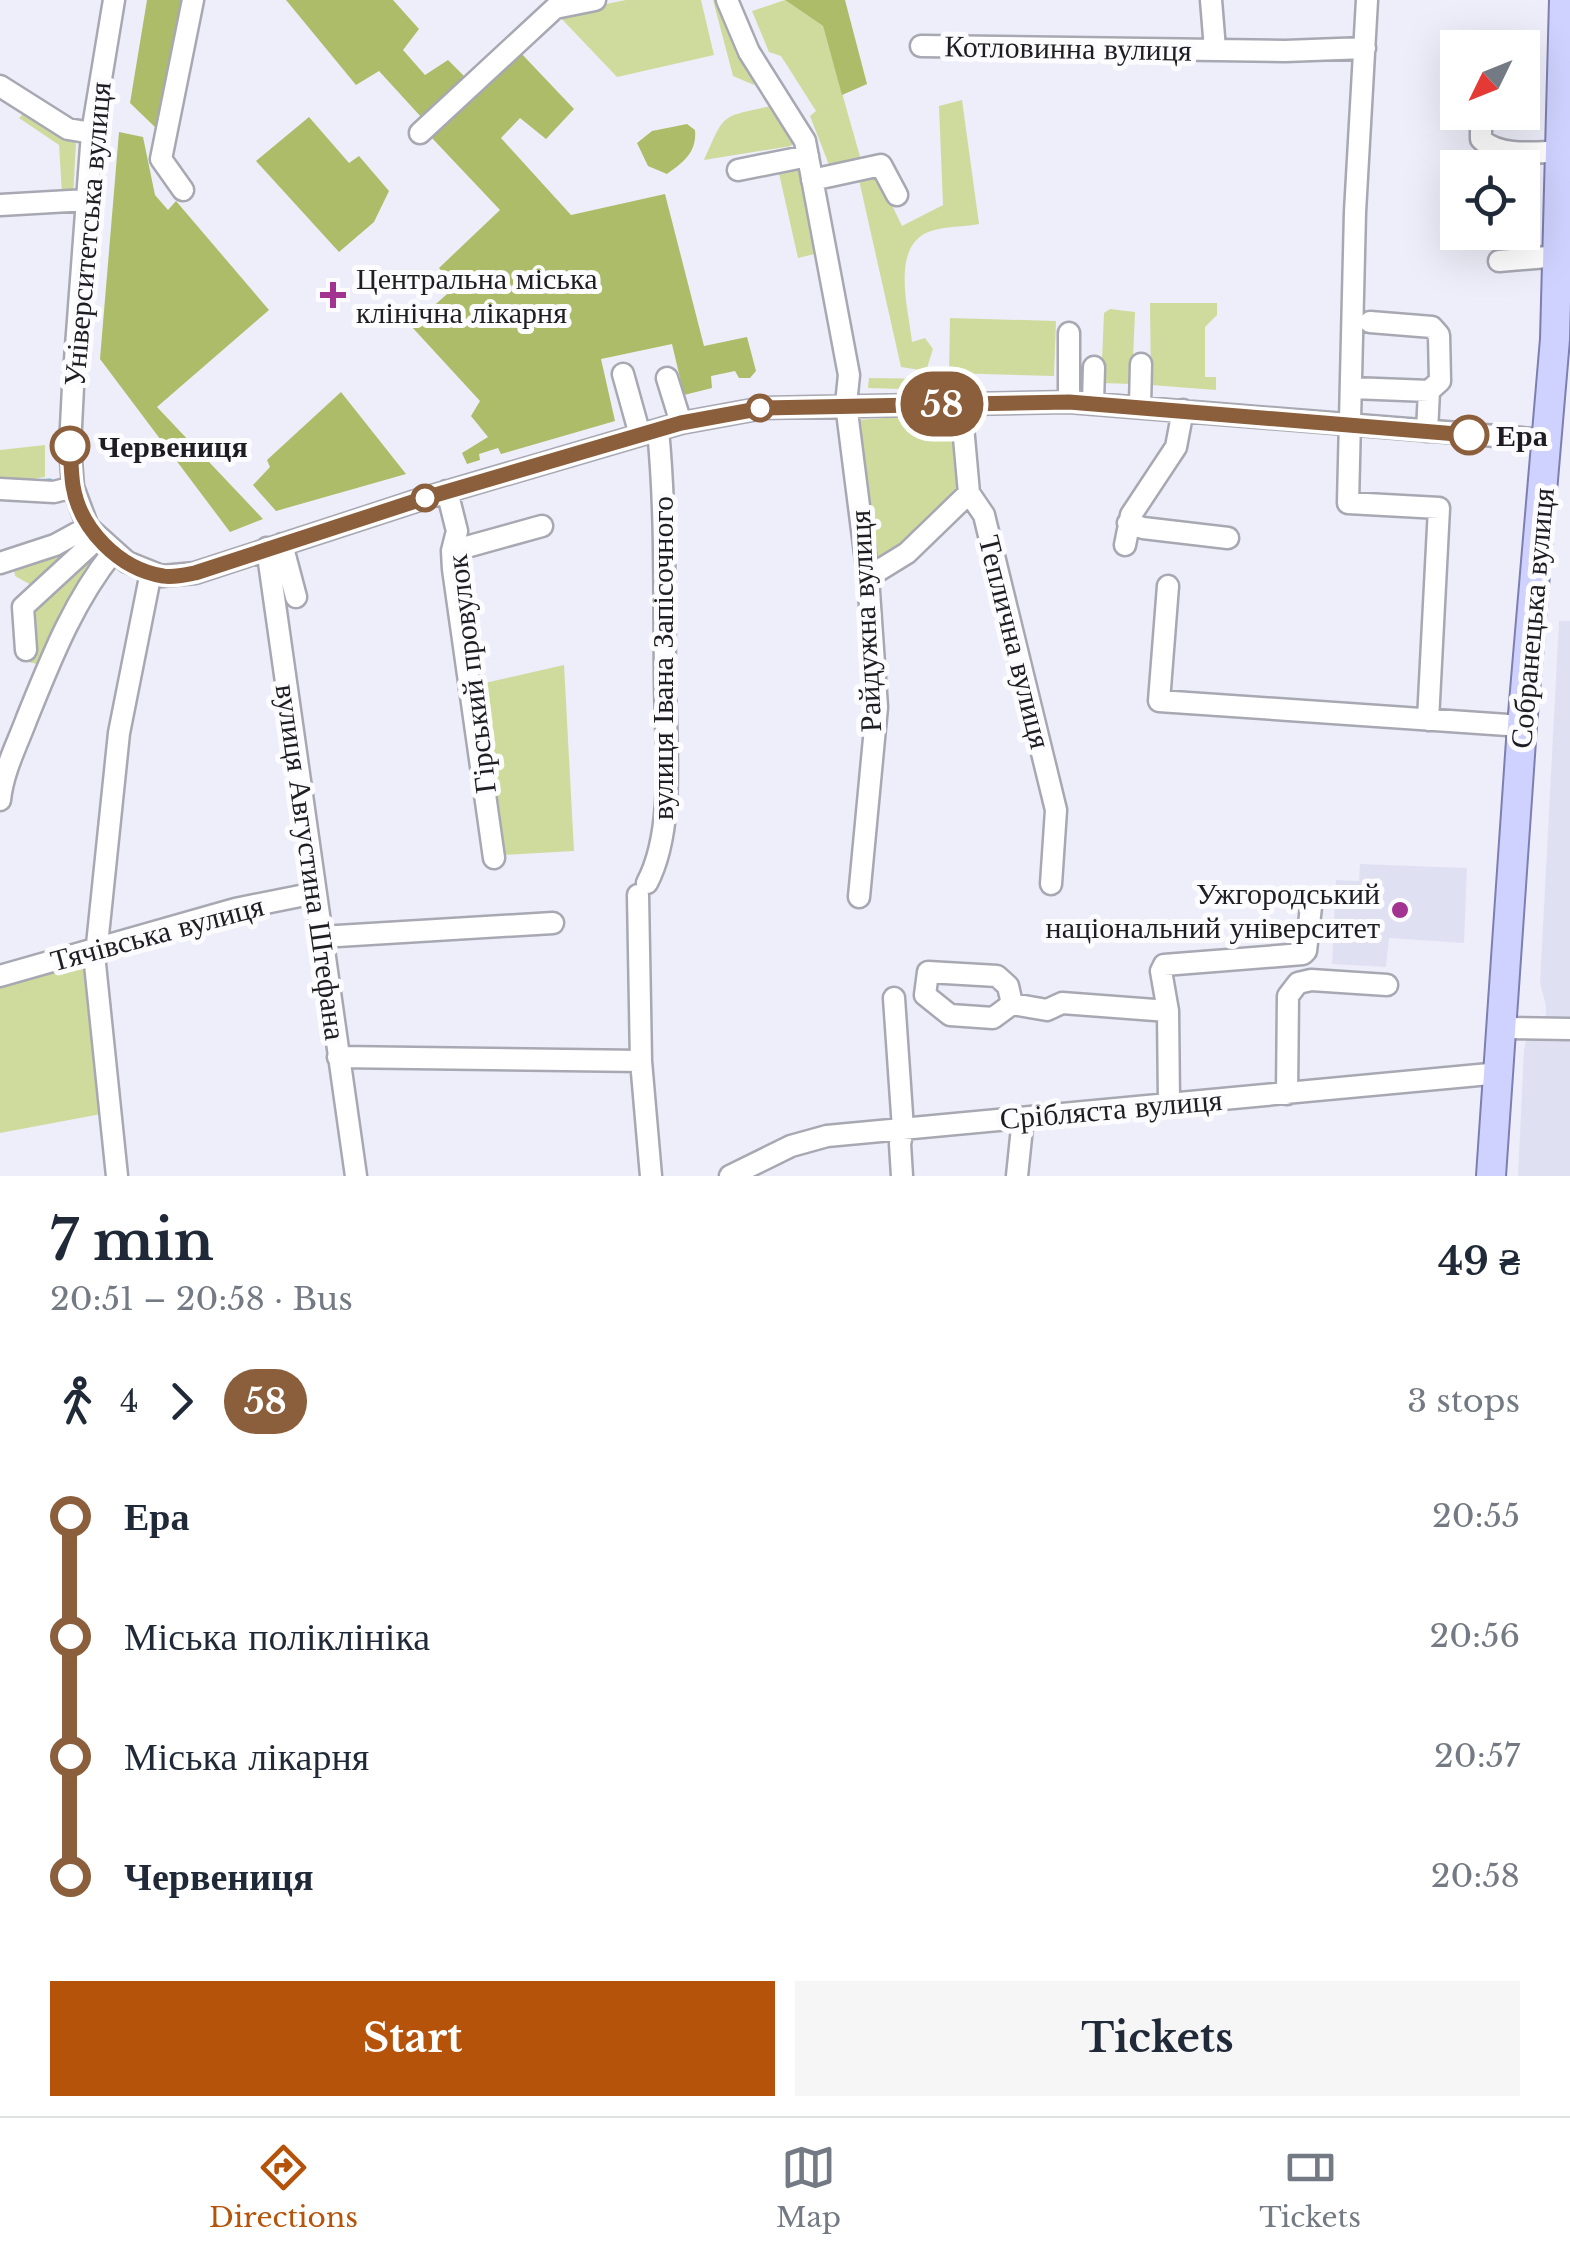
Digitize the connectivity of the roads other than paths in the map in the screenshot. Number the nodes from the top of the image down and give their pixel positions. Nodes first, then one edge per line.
1 (114, 0) edge
2 (193, 0) edge
3 (595, 0) edge
4 (727, 0) edge
5 (1211, 0) edge
6 (1367, 0) edge
7 (1564, 0) edge
8 (921, 46) dead end
9 (1366, 48) junction
10 (1215, 50) junction
11 (0, 86) edge
12 (1482, 130) edge
13 (92, 133) junction
14 (420, 133) dead end
15 (1562, 152) junction
16 (808, 156) junction
17 (738, 170) dead end
18 (812, 180) junction
19 (183, 190) dead end
20 (897, 195) dead end
21 (87, 200) junction
22 (0, 205) edge
23 (1565, 209) edge
24 (1559, 256) junction
25 (1499, 260) dead end
26 (1370, 322) dead end
27 (1069, 333) dead end
28 (1141, 364) dead end
29 (1094, 368) dead end
30 (622, 374) dead end
31 (667, 378) dead end
32 (1352, 388) junction
33 (1429, 391) junction
34 (1069, 402) junction
35 (846, 404) junction
36 (962, 404) junction
37 (1093, 404) junction
38 (1140, 406) junction
39 (1183, 410) junction
40 (681, 423) junction
41 (1351, 425) junction
42 (649, 432) junction
43 (1427, 432) junction
44 (1546, 440) junction
45 (73, 487) junction
46 (0, 489) edge
47 (447, 491) junction
48 (969, 493) junction
49 (542, 526) dead end
50 (1228, 538) dead end
51 (100, 539) junction
52 (275, 546) junction
53 (452, 551) junction
54 (0, 563) edge
55 (151, 572) junction
56 (868, 578) junction
57 (1168, 586) dead end
58 (296, 597) dead end
59 (26, 650) dead end
60 (1428, 720) junction
61 (1522, 726) junction
62 (5, 764) edge
63 (0, 800) edge
64 (494, 858) dead end
65 (1051, 884) dead end
66 (315, 893) junction
67 (859, 898) dead end
68 (1312, 898) dead end
69 (553, 923) dead end
70 (321, 937) junction
71 (96, 949) junction
72 (0, 976) edge
73 (1387, 984) dead end
74 (894, 998) dead end
75 (1012, 1004) dead end
76 (1168, 1010) junction
77 (1503, 1028) junction
78 (1570, 1028) edge
79 (338, 1057) junction
80 (642, 1061) junction
81 (1500, 1073) junction
82 (1288, 1094) junction
83 (1169, 1102) junction
84 (1023, 1118) junction
85 (903, 1130) junction
86 (117, 1176) edge
87 (356, 1176) edge
88 (650, 1176) edge
89 (730, 1176) edge
90 (902, 1176) edge
91 (1017, 1176) edge
92 (1491, 1176) edge

1 - 13 street, Університетська вулиця
2 - 19 street
3 - 14 street
4 - 16 street, Райдужна вулиця
5 - 10 street, Котловинна вулиця
6 - 9 street
7 - 15 main road, Собранецька вулиця
8 - 10 street, Котловинна вулиця
9 - 10 street, Котловинна вулиця
9 - 32 street
11 - 13 street
12 - 15 street
13 - 21 street, Університетська вулиця
15 - 23 main road, Собранецька вулиця
16 - 17 street
16 - 18 street, Райдужна вулиця
18 - 20 street
18 - 35 street, Райдужна вулиця
21 - 22 street
21 - 45 street, Університетська вулиця
23 - 24 main road, Собранецька вулиця
24 - 25 street
24 - 44 main road, Собранецька вулиця
26 - 33 street
27 - 34 street
28 - 38 street
29 - 37 street
30 - 42 street, вулиця Івана Запісочного
31 - 40 street
32 - 33 street
32 - 41 street
33 - 43 street
34 - 36 street
34 - 37 street
35 - 36 street
35 - 40 street
35 - 56 street, Райдужна вулиця
36 - 48 street, Теплична вулиця
37 - 38 street
38 - 39 street
39 - 41 street
39 - 50 street
40 - 42 street
41 - 43 street
41 - 60 street
42 - 47 street
42 - 80 street, вулиця Івана Запісочного
43 - 44 street
44 - 61 main road, Собранецька вулиця
45 - 46 street
45 - 51 street, Університетська вулиця
47 - 52 street
47 - 53 street, Гірський провулок
48 - 56 street
48 - 65 street, Теплична вулиця
49 - 53 street
51 - 54 street
51 - 55 street
51 - 59 street
51 - 62 street
52 - 55 street
52 - 58 street
52 - 66 street, вулиця Августина Штефана
53 - 64 street, Гірський провулок
55 - 71 street
56 - 67 street, Райдужна вулиця
57 - 60 street
60 - 61 street
61 - 77 main road, Собранецька вулиця
62 - 63 street
66 - 70 street, вулиця Августина Штефана
66 - 71 street, Тячівська вулиця
68 - 76 street
69 - 70 street
70 - 79 street, вулиця Августина Штефана
71 - 72 street, Тячівська вулиця
71 - 86 street
73 - 82 street
74 - 85 street
75 - 76 street
76 - 83 street
77 - 78 street
77 - 81 main road, Собранецька вулиця
79 - 80 street
79 - 87 street, вулиця Августина Штефана
80 - 88 street, вулиця Івана Запісочного
81 - 82 street, Срібляста вулиця
81 - 92 main road, Собранецька вулиця
82 - 83 street, Срібляста вулиця
83 - 84 street, Срібляста вулиця
84 - 85 street, Срібляста вулиця
84 - 91 street
85 - 89 street, Срібляста вулиця
85 - 90 street

